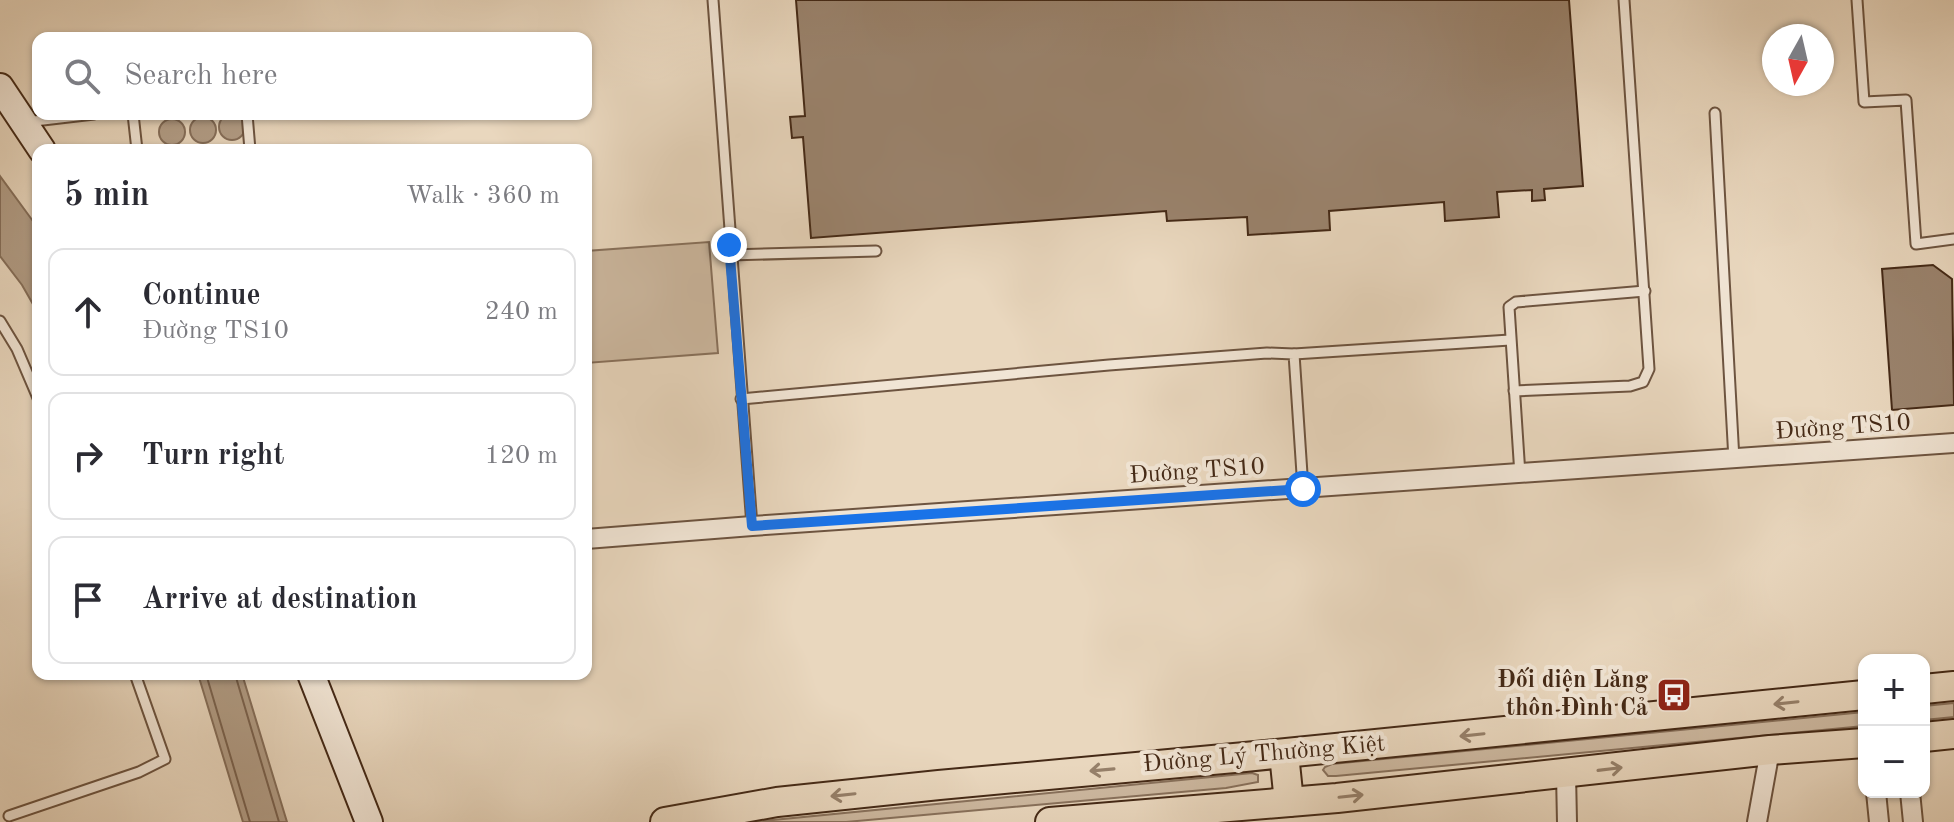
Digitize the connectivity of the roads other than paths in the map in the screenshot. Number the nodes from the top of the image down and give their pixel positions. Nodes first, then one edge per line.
1 (713, 0) edge
2 (1624, 0) edge
3 (1857, 0) edge
4 (7, 109) edge
5 (32, 110) edge
6 (1715, 113) dead end
7 (134, 120) edge
8 (248, 120) edge
9 (37, 144) edge
10 (136, 144) edge
11 (250, 144) edge
12 (1954, 239) edge
13 (876, 251) dead end
14 (730, 255) junction
15 (1645, 291) junction
16 (0, 321) edge
17 (1510, 340) junction
18 (1294, 354) junction
19 (32, 384) edge
20 (1514, 391) junction
21 (741, 399) junction
22 (1954, 443) edge
23 (1734, 460) junction
24 (1520, 475) junction
25 (1303, 489) junction
26 (752, 526) junction
27 (592, 539) edge
28 (137, 680) edge
29 (313, 680) edge
30 (1954, 686) edge
31 (1930, 688) edge
32 (1858, 696) edge
33 (1954, 734) edge
34 (1930, 736) edge
35 (1858, 743) edge
36 (1770, 750) junction
37 (1284, 754) junction
38 (1566, 774) junction
39 (1877, 798) edge
40 (1911, 798) edge
41 (1302, 807) junction
42 (9, 816) dead end
43 (369, 822) edge
44 (665, 822) edge
45 (1050, 822) edge
46 (1567, 822) edge
47 (1757, 822) edge
48 (1879, 822) edge
49 (1913, 822) edge

1 - 14 lane
2 - 15 lane
3 - 12 lane
4 - 5 lane
4 - 9 street
6 - 23 lane
7 - 10 lane
8 - 11 lane
13 - 14 lane
14 - 21 lane
15 - 17 lane
15 - 20 lane
16 - 19 lane
17 - 18 lane
17 - 20 lane
18 - 21 lane
18 - 25 lane
20 - 24 lane
21 - 26 lane
22 - 23 street, Đường TS10
23 - 24 street, Đường TS10
24 - 25 street, Đường TS10
25 - 26 street, Đường TS10
26 - 27 street, Đường TS10
28 - 42 lane
29 - 43 street
30 - 31 main road
32 -> 37 main road, Đường Lý Thường Kiệt
33 - 34 main road
35 - 36 main road, Đường Lý Thường Kiệt
38 -> 36 main road, Đường Lý Thường Kiệt
36 - 47 street
37 - 41 main road
37 -> 44 main road, Đường Lý Thường Kiệt
41 -> 38 main road, Đường Lý Thường Kiệt
38 - 46 street
39 - 48 street
40 - 49 street
41 - 45 main road, Đường Lý Thường Kiệt

